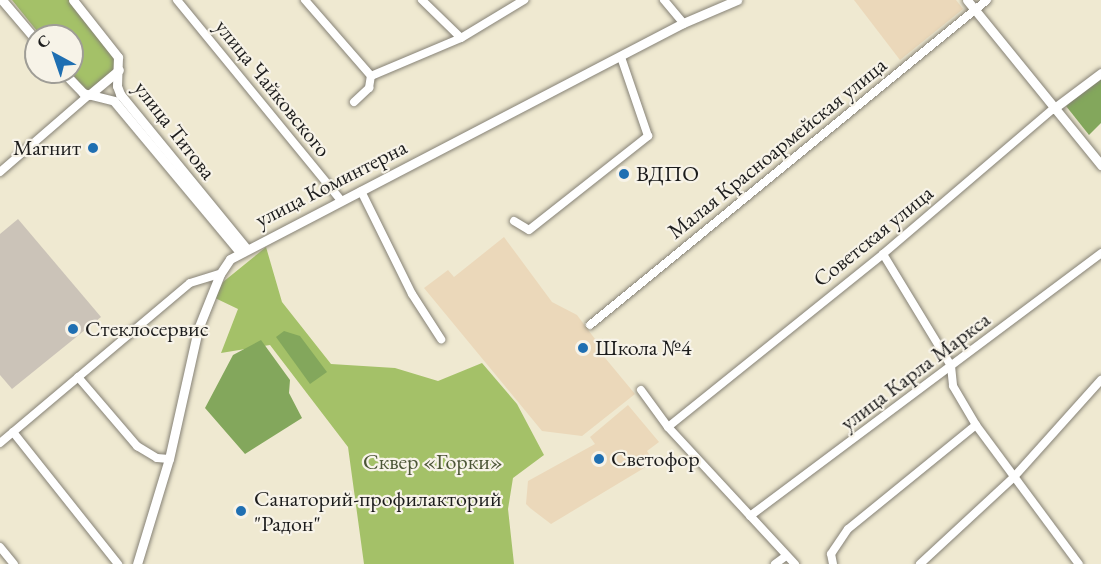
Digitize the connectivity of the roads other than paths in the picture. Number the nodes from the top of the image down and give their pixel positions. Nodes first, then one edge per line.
1 (2, 0) edge
2 (73, 0) edge
3 (177, 0) edge
4 (305, 0) edge
5 (422, 0) edge
6 (524, 0) edge
7 (664, 0) edge
8 (737, 0) edge
9 (967, 0) edge
10 (987, 0) edge
11 (974, 10) junction
12 (683, 23) junction
13 (24, 26) edge
14 (461, 38) junction
15 (621, 57) junction
16 (119, 70) junction
17 (1101, 74) edge
18 (371, 76) junction
19 (73, 84) edge
20 (78, 90) junction
21 (89, 94) junction
22 (354, 102) dead end
23 (76, 105) junction
24 (1053, 110) junction
25 (1101, 165) edge
26 (0, 172) edge
27 (361, 191) junction
28 (340, 200) junction
29 (514, 221) dead end
30 (243, 250) junction
31 (883, 254) junction
32 (1101, 254) edge
33 (220, 274) junction
34 (590, 325) dead end
35 (441, 339) dead end
36 (951, 366) junction
37 (78, 377) junction
38 (1101, 380) edge
39 (641, 390) dead end
40 (976, 425) junction
41 (668, 427) junction
42 (13, 432) junction
43 (0, 443) edge
44 (169, 459) junction
45 (1013, 478) junction
46 (750, 516) junction
47 (0, 547) edge
48 (786, 556) junction
49 (14, 564) edge
50 (118, 564) edge
51 (137, 564) edge
52 (775, 564) edge
53 (795, 564) edge
54 (833, 564) edge
55 (920, 564) edge
56 (1079, 564) edge

1 - 13 street
2 - 16 street, улица Титова
3 - 28 street, улица Чайковского
4 - 18 street
5 - 14 street
6 - 14 street
7 - 12 street
8 - 12 street, улица Коминтерна
9 - 11 street
10 - 11 street, Малая Красноармейская улица
11 - 24 street
11 - 34 street, Малая Красноармейская улица
12 - 15 street, улица Коминтерна
14 - 18 street
15 - 27 street, улица Коминтерна
15 - 29 street
16 - 21 street
16 - 30 street, улица Титова
17 - 24 street, Советская улица
18 - 22 street
19 - 20 street
20 - 21 street, улица Титова
20 - 23 street
21 - 23 street
21 - 30 street, улица Титова
23 - 26 street
24 - 25 street
24 - 31 street, Советская улица
27 - 28 street, улица Коминтерна
27 - 35 street
28 - 30 street, улица Коминтерна
30 - 33 street, улица Коминтерна
31 - 36 street
31 - 41 street, Советская улица
32 - 36 street, улица Карла Маркса
33 - 37 street
33 - 44 street, улица Коминтерна
36 - 40 street
36 - 46 street, улица Карла Маркса
37 - 42 street
37 - 44 street
38 - 45 street
39 - 41 street
40 - 45 street
40 - 54 street
41 - 46 street
42 - 43 street
42 - 50 street
44 - 51 street, улица Коминтерна
45 - 55 street
45 - 56 street
46 - 48 street
47 - 49 street
48 - 52 street
48 - 53 street

